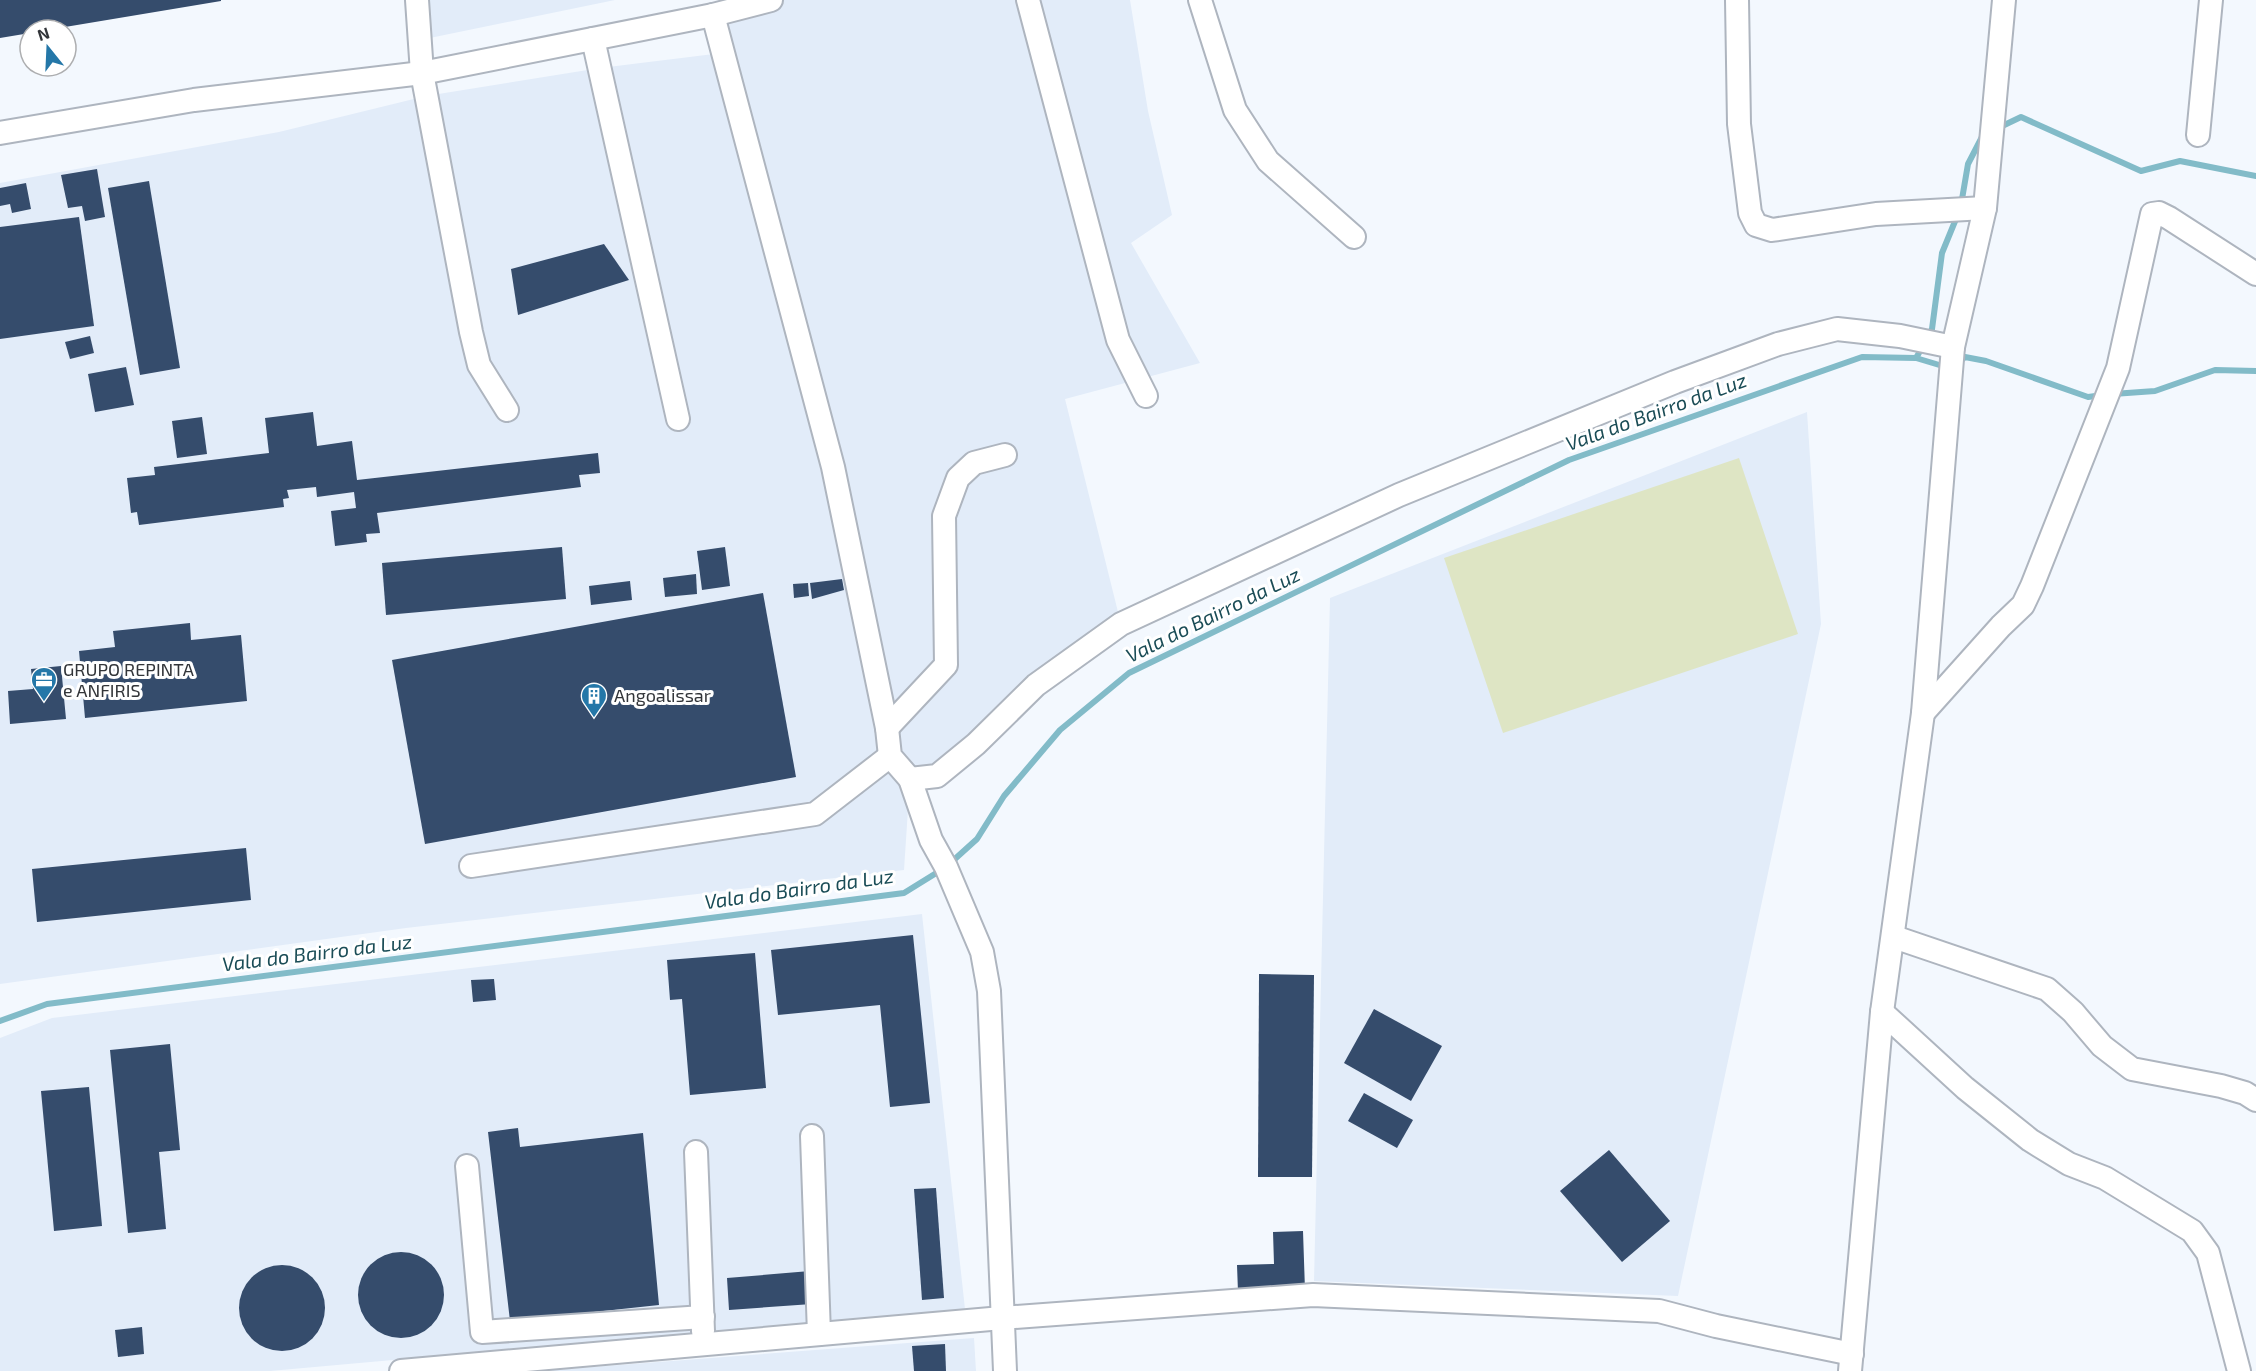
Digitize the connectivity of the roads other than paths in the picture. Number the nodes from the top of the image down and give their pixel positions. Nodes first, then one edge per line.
1 (417, 0) edge
2 (771, 0) edge
3 (1029, 0) edge
4 (1200, 0) edge
5 (1737, 0) edge
6 (2004, 0) edge
7 (2211, 0) edge
8 (712, 15) junction
9 (593, 39) junction
10 (422, 73) junction
11 (0, 133) edge
12 (2198, 135) dead end
13 (1985, 208) junction
14 (1354, 237) dead end
15 (2256, 274) edge
16 (1953, 347) junction
17 (1146, 396) dead end
18 (507, 410) dead end
19 (678, 419) dead end
20 (1005, 455) dead end
21 (1923, 713) junction
22 (887, 728) junction
23 (890, 756) junction
24 (910, 779) junction
25 (471, 866) dead end
26 (1894, 937) junction
27 (1882, 1012) junction
28 (2256, 1100) edge
29 (813, 1136) dead end
30 (696, 1152) dead end
31 (467, 1166) dead end
32 (703, 1317) junction
33 (1002, 1318) junction
34 (819, 1334) junction
35 (704, 1345) junction
36 (1851, 1362) edge
37 (401, 1371) edge
38 (1005, 1371) edge
39 (2239, 1371) edge

1 - 10 street
2 - 8 street
3 - 17 street
4 - 14 street
5 - 13 street
6 - 13 street
7 - 12 street
8 - 9 street
8 - 22 street
9 - 10 street
9 - 19 street
10 - 11 street
10 - 18 street
13 - 16 street
15 - 21 street
16 - 21 street
16 - 24 street
20 - 22 street
21 - 26 street
22 - 23 street
23 - 24 street
23 - 25 street
24 - 33 street
26 - 27 street
26 - 28 street
27 - 36 street
27 - 39 street
29 - 34 street
30 - 32 street
31 - 32 street
32 - 35 street
33 - 34 street
33 - 36 street
33 - 38 street
34 - 35 street
35 - 37 street

